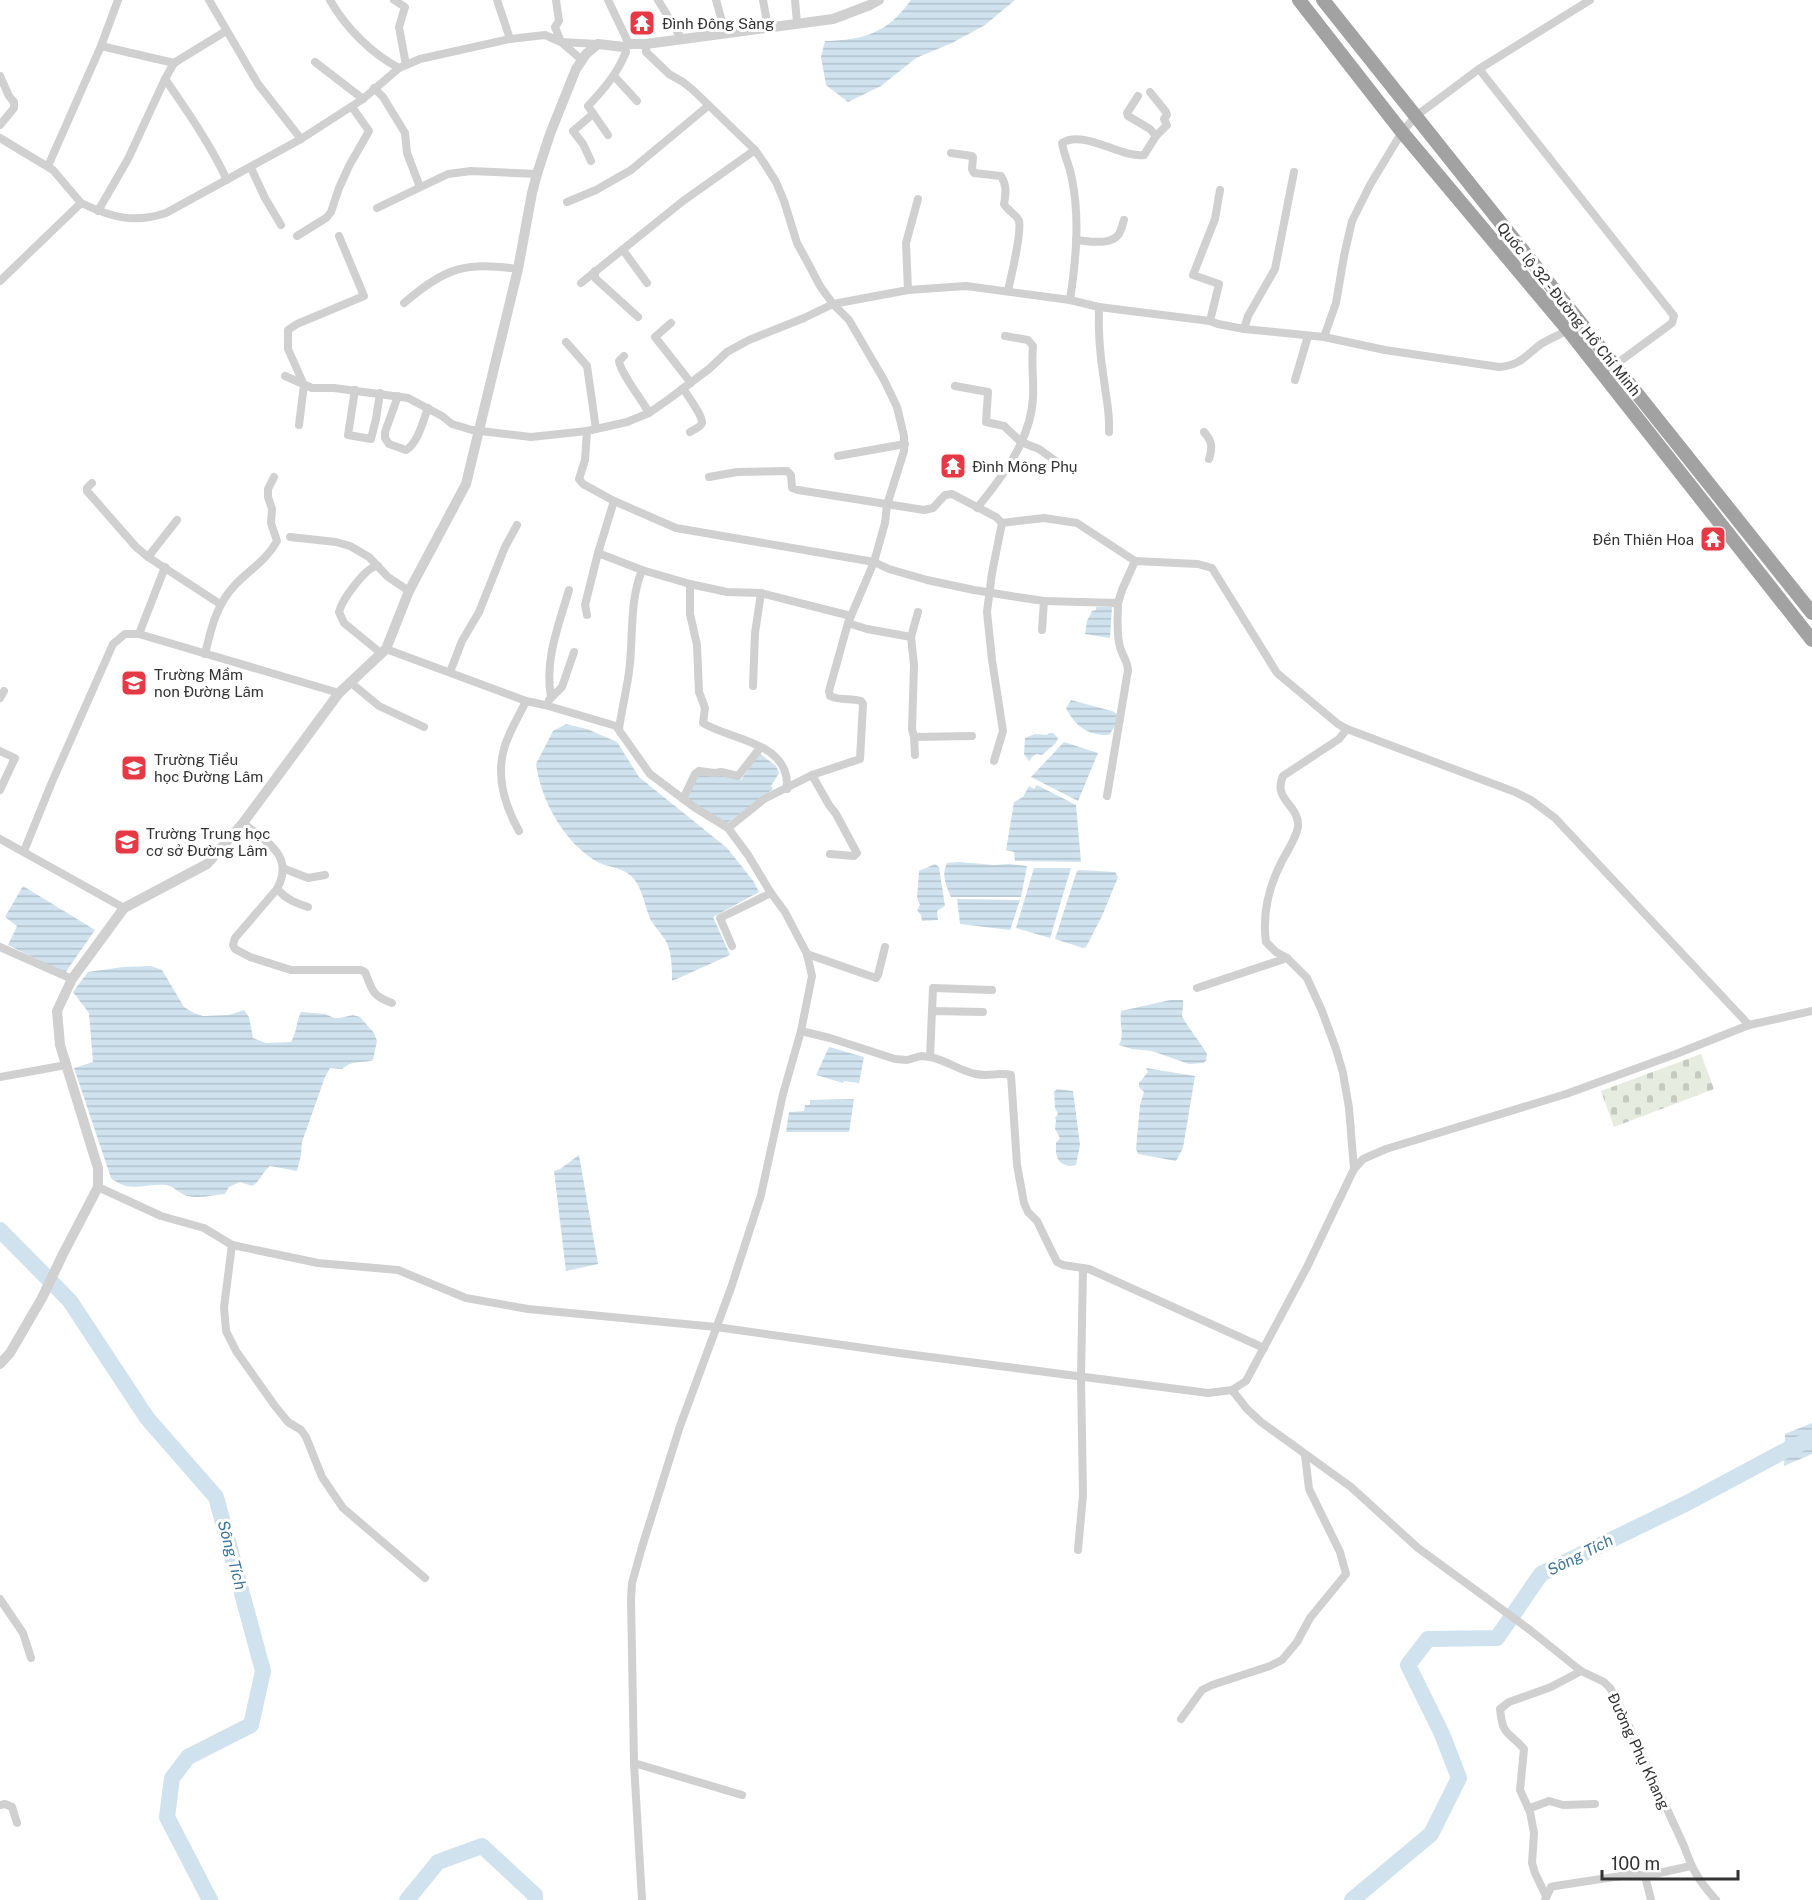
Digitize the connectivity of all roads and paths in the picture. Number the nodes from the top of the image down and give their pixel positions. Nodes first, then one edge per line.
1 (118, 0) edge
2 (209, 0) edge
3 (330, 0) edge
4 (394, 0) edge
5 (497, 0) edge
6 (556, 0) edge
7 (608, 0) edge
8 (658, 0) edge
9 (716, 0) edge
10 (763, 0) edge
11 (795, 0) edge
12 (1299, 0) edge
13 (1323, 0) edge
14 (1590, 0) edge
15 (872, 2) edge
16 (797, 23) junction
17 (768, 28) junction
18 (226, 32) junction
19 (725, 32) junction
20 (681, 38) junction
21 (510, 39) junction
22 (561, 42) junction
23 (598, 44) junction
24 (646, 44) junction
25 (101, 45) junction
26 (626, 45) junction
27 (582, 60) junction
28 (315, 62) dead end
29 (174, 63) junction
30 (402, 66) junction
31 (1479, 69) junction
32 (0, 76) edge
33 (614, 76) junction
34 (165, 79) junction
35 (374, 88) junction
36 (1150, 92) dead end
37 (1138, 96) dead end
38 (363, 99) junction
39 (637, 102) dead end
40 (708, 106) junction
41 (352, 107) junction
42 (593, 114) junction
43 (1416, 116) junction
44 (0, 124) edge
45 (1402, 132) junction
46 (608, 135) dead end
47 (1156, 136) junction
48 (0, 138) edge
49 (301, 140) junction
50 (755, 150) junction
51 (951, 153) dead end
52 (591, 161) dead end
53 (48, 166) junction
54 (251, 168) junction
55 (1294, 172) dead end
56 (537, 174) junction
57 (227, 180) junction
58 (420, 187) junction
59 (1220, 190) dead end
60 (918, 199) dead end
61 (567, 202) dead end
62 (81, 203) junction
63 (377, 208) dead end
64 (98, 210) junction
65 (1124, 220) dead end
66 (281, 225) dead end
67 (297, 236) dead end
68 (339, 236) dead end
69 (1076, 240) junction
70 (623, 250) junction
71 (518, 270) junction
72 (596, 271) junction
73 (0, 280) edge
74 (581, 283) dead end
75 (647, 283) dead end
76 (908, 290) junction
77 (1008, 291) junction
78 (1070, 300) junction
79 (404, 303) dead end
80 (833, 304) junction
81 (1099, 308) junction
82 (638, 317) dead end
83 (1210, 321) junction
84 (671, 323) dead end
85 (1244, 329) junction
86 (1568, 330) junction
87 (1005, 336) dead end
88 (1308, 336) junction
89 (1324, 337) junction
90 (566, 342) dead end
91 (624, 356) dead end
92 (1616, 365) junction
93 (285, 376) dead end
94 (1295, 380) dead end
95 (304, 385) junction
96 (687, 386) junction
97 (955, 386) dead end
98 (354, 390) junction
99 (380, 393) junction
100 (398, 396) junction
101 (428, 408) junction
102 (649, 413) junction
103 (299, 425) dead end
104 (479, 430) junction
105 (591, 430) junction
106 (690, 432) dead end
107 (1109, 432) dead end
108 (1204, 432) dead end
109 (1022, 442) junction
110 (905, 444) junction
111 (838, 456) dead end
112 (1209, 459) dead end
113 (1064, 467) dead end
114 (274, 477) dead end
115 (709, 477) dead end
116 (92, 483) dead end
117 (614, 501) junction
118 (887, 505) junction
119 (977, 508) junction
120 (177, 520) dead end
121 (1002, 523) junction
122 (517, 525) dead end
123 (290, 537) dead end
124 (598, 553) junction
125 (148, 557) junction
126 (1135, 561) junction
127 (874, 562) junction
128 (378, 566) junction
129 (165, 567) junction
130 (642, 570) junction
131 (690, 584) junction
132 (569, 590) dead end
133 (409, 591) junction
134 (989, 591) junction
135 (761, 593) junction
136 (1044, 601) junction
137 (1118, 603) junction
138 (220, 604) junction
139 (918, 612) dead end
140 (1812, 613) edge
141 (587, 615) dead end
142 (850, 620) junction
143 (1041, 630) dead end
144 (139, 634) junction
145 (910, 637) junction
146 (1812, 640) edge
147 (384, 651) junction
148 (574, 652) dead end
149 (205, 654) junction
150 (450, 672) junction
151 (350, 682) junction
152 (753, 686) dead end
153 (339, 693) junction
154 (526, 701) junction
155 (548, 701) junction
156 (424, 727) dead end
157 (619, 729) junction
158 (1347, 729) junction
159 (972, 736) dead end
160 (914, 737) junction
161 (760, 748) junction
162 (0, 751) edge
163 (915, 755) dead end
164 (994, 761) dead end
165 (812, 775) junction
166 (787, 789) junction
167 (0, 790) edge
168 (1107, 796) dead end
169 (683, 799) junction
170 (243, 823) junction
171 (728, 828) junction
172 (519, 831) dead end
173 (0, 838) edge
174 (24, 851) junction
175 (830, 854) dead end
176 (285, 868) junction
177 (325, 875) dead end
178 (277, 889) junction
179 (771, 893) junction
180 (308, 907) dead end
181 (124, 908) junction
182 (732, 946) dead end
183 (0, 947) edge
184 (885, 947) dead end
185 (807, 954) junction
186 (1287, 958) junction
187 (72, 979) junction
188 (1197, 988) dead end
189 (992, 990) dead end
190 (392, 1003) dead end
191 (932, 1011) junction
192 (1812, 1011) edge
193 (983, 1012) dead end
194 (1749, 1025) junction
195 (801, 1031) junction
196 (930, 1057) junction
197 (66, 1065) junction
198 (0, 1077) edge
199 (1354, 1169) junction
200 (98, 1188) junction
201 (232, 1245) junction
202 (1083, 1268) junction
203 (716, 1327) junction
204 (1264, 1348) junction
205 (0, 1364) edge
206 (1081, 1377) junction
207 (1232, 1390) junction
208 (1305, 1455) junction
209 (1078, 1550) dead end
210 (425, 1578) dead end
211 (0, 1599) edge
212 (31, 1658) dead end
213 (1581, 1671) junction
214 (1181, 1719) dead end
215 (634, 1763) junction
216 (742, 1795) dead end
217 (1595, 1804) dead end
218 (0, 1805) edge
219 (1528, 1808) junction
220 (17, 1823) dead end
221 (1691, 1866) junction
222 (1645, 1875) junction
223 (1546, 1898) edge
224 (642, 1900) edge
225 (1651, 1900) edge
226 (1716, 1900) edge

1 - 25 street
2 - 18 street
3 - 30 street
4 - 30 street
5 - 21 street
6 - 22 street
7 - 26 street
8 - 20 street
9 - 19 street
10 - 17 street
11 - 16 street
12 - 45 highway, Quốc lộ 32 - Đường Hồ Chí Minh
13 - 43 highway, Quốc lộ 32 - Đường Hồ Chí Minh
14 - 31 street
15 - 16 street
16 - 17 street
17 - 19 street
18 - 29 street
18 - 49 street
19 - 20 street
20 - 24 street
21 - 22 street
21 - 30 street
22 - 23 street
22 - 27 street
23 - 26 street
23 - 27 street
24 - 26 street
24 - 40 street
25 - 29 street
25 - 53 street
26 - 33 street
27 - 56 street
28 - 38 street
29 - 34 street
30 - 35 street
31 - 43 street
31 - 92 street
32 - 44 street
33 - 39 street
33 - 42 street
34 - 57 street
34 - 64 street
35 - 38 street
35 - 58 street
36 - 47 street
37 - 47 street
38 - 41 street
40 - 50 street
40 - 61 street
41 - 49 street
41 - 67 street
42 - 46 street
42 - 52 street
43 - 45 street
43 - 92 highway, Quốc lộ 32 - Đường Hồ Chí Minh
45 - 86 highway, Quốc lộ 32 - Đường Hồ Chí Minh
45 - 89 street
47 - 69 street
48 - 53 street
49 - 54 street
50 - 70 street
50 - 80 street
51 - 77 street
53 - 62 street
54 - 57 street
54 - 66 street
55 - 85 street
56 - 58 street
56 - 71 street
57 - 64 street
58 - 63 street
59 - 83 street
60 - 76 street
62 - 64 street
62 - 73 street
65 - 69 street
68 - 95 street
69 - 78 street
70 - 72 street
70 - 75 street
71 - 79 street
71 - 104 street
72 - 74 street
72 - 82 street
76 - 77 street
76 - 80 street
77 - 78 street
78 - 81 street
80 - 96 street
80 - 110 street
81 - 83 street
81 - 107 street
83 - 85 street
84 - 96 street
85 - 88 street
86 - 89 street
86 - 146 highway, Quốc lộ 32 - Đường Hồ Chí Minh
87 - 109 street
88 - 89 street
88 - 94 street
90 - 105 street
91 - 102 street
92 - 140 highway, Quốc lộ 32 - Đường Hồ Chí Minh
93 - 95 street
95 - 98 street
95 - 103 street
96 - 102 street
96 - 106 street
97 - 109 street
98 - 99 street
98 - 99 street
99 - 100 street
100 - 101 street
100 - 101 street
101 - 104 street
102 - 105 street
104 - 105 street
104 - 133 street
105 - 117 street
108 - 112 street
109 - 113 street
109 - 119 street
110 - 111 street
110 - 118 street
114 - 138 street
115 - 118 street
116 - 125 street
117 - 124 street
117 - 127 street
118 - 119 street
118 - 127 street
119 - 121 street
120 - 125 street
121 - 126 street
121 - 134 street
122 - 150 street
123 - 128 street
124 - 130 street
124 - 141 street
125 - 129 street
126 - 137 street
126 - 158 street
127 - 134 street
127 - 142 street
128 - 133 street
128 - 147 street
129 - 138 street
129 - 144 street
130 - 131 street
130 - 157 street
131 - 135 street
131 - 161 street
132 - 155 street
133 - 147 street
134 - 136 street
134 - 164 street
135 - 142 street
135 - 152 street
136 - 137 street
136 - 143 street
137 - 168 street
138 - 149 street
139 - 145 street
142 - 145 street
142 - 165 street
144 - 149 street
144 - 174 street
145 - 160 street
147 - 150 street
147 - 151 street
148 - 155 street
149 - 153 street
150 - 154 street
151 - 153 street
151 - 156 street
153 - 170 street
154 - 155 street
154 - 172 street
155 - 157 street
157 - 169 street
158 - 186 street
158 - 194 street
159 - 160 street
160 - 163 street
161 - 166 street
161 - 169 street
162 - 167 street
165 - 166 street
165 - 175 street
166 - 171 street
169 - 171 street
170 - 176 street
170 - 181 street
171 - 179 street
173 - 174 street
174 - 181 street
176 - 177 street
176 - 178 street
178 - 180 street
178 - 190 street
179 - 182 street
179 - 185 street
181 - 187 street
183 - 187 street
184 - 185 street
185 - 195 street
186 - 188 street
186 - 199 street
187 - 197 street
189 - 191 street
191 - 193 street
191 - 196 street
192 - 194 street
194 - 199 street
195 - 196 street
195 - 203 street
196 - 202 street
197 - 198 street
197 - 200 street
199 - 204 street
200 - 201 street
200 - 205 street
201 - 203 street
201 - 210 street
202 - 204 street
202 - 206 street
203 - 206 street
203 - 215 street
204 - 207 street
206 - 207 street
206 - 209 street
207 - 208 street, Đường Phụ Khang
208 - 213 street, Đường Phụ Khang
208 - 214 street
211 - 212 street
213 - 219 street
213 - 221 street, Đường Phụ Khang
215 - 216 street
215 - 224 street
217 - 219 street
218 - 220 street
219 - 223 street
221 - 222 street
221 - 226 street, Đường Phụ Khang
222 - 223 street
222 - 225 street

